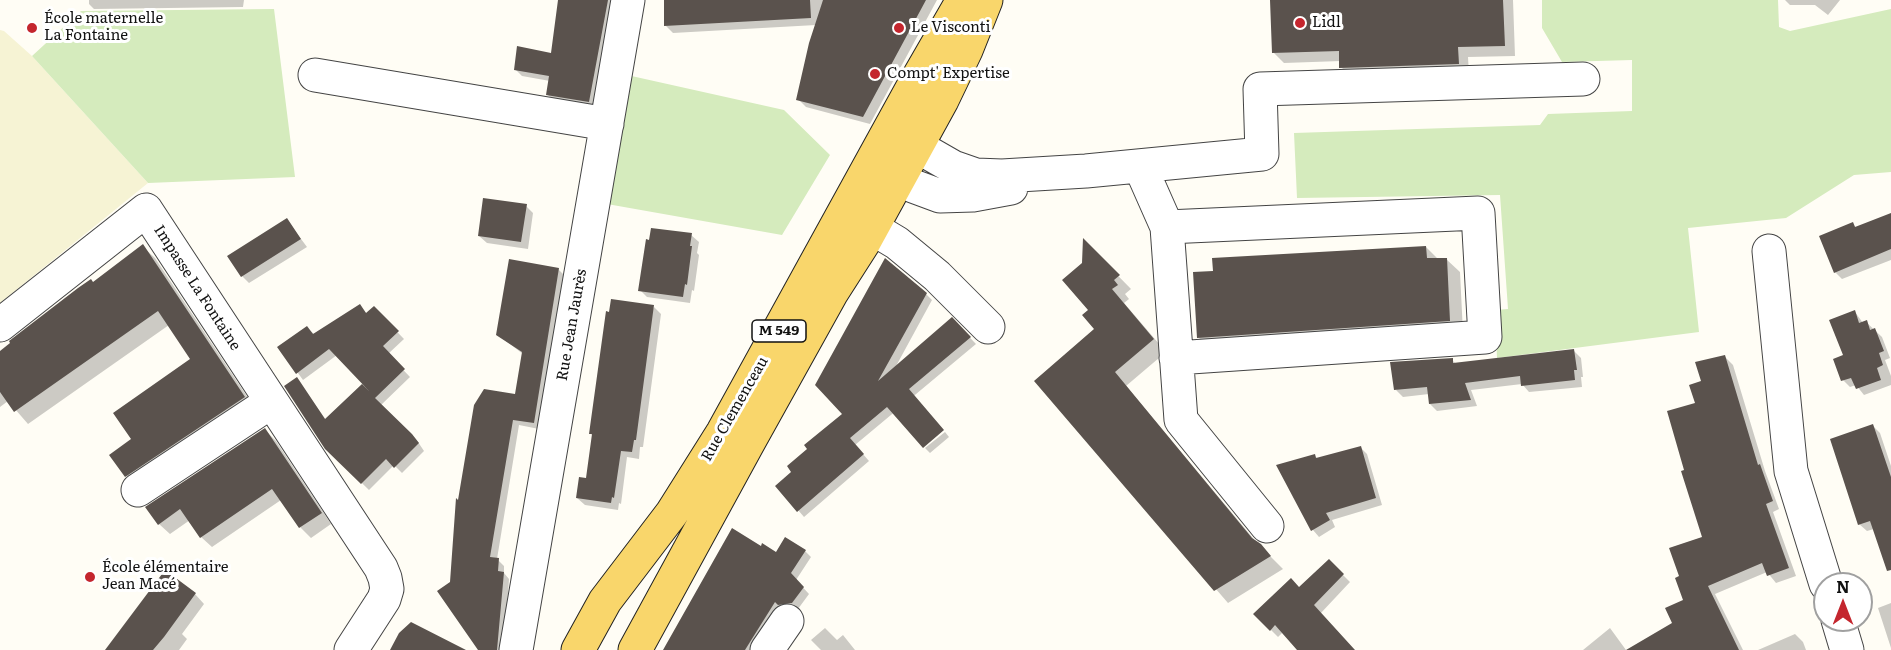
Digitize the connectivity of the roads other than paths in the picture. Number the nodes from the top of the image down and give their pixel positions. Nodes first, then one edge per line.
1 (628, 0) edge
2 (963, 0) edge
3 (986, 0) edge
4 (315, 75) dead end
5 (1583, 79) dead end
6 (607, 124) junction
7 (903, 139) junction
8 (1140, 166) junction
9 (885, 171) junction
10 (1086, 171) junction
11 (1167, 227) junction
12 (872, 228) junction
13 (1769, 251) dead end
14 (0, 325) edge
15 (988, 327) dead end
16 (1176, 358) junction
17 (271, 402) junction
18 (138, 490) dead end
19 (1268, 526) dead end
20 (1822, 572) edge
21 (787, 621) dead end
22 (1842, 632) edge
23 (351, 650) edge
24 (516, 650) edge
25 (578, 650) edge
26 (635, 650) edge
27 (767, 650) edge
28 (1847, 650) edge

1 - 6 street, Rue Jean Jaurès
2 - 7 main road, Rue Clemenceau / M 549
3 - 7 main road, Rue Clemenceau / M 549
4 - 6 street
5 - 8 street
6 - 24 street, Rue Jean Jaurès
7 - 9 main road, Rue Clemenceau / M 549
7 - 10 street
8 - 10 street
8 - 11 street
9 - 10 street
9 - 12 main road, Rue Clemenceau / M 549
9 - 25 main road, Rue Clemenceau / M 549
11 - 16 street
11 - 16 street
12 - 15 street
12 - 26 main road, Rue Clemenceau / M 549
13 - 20 street
14 - 17 street, Impasse La Fontaine
16 - 19 street
17 - 18 street
17 - 23 street, Impasse La Fontaine
21 - 27 street
22 - 28 street

